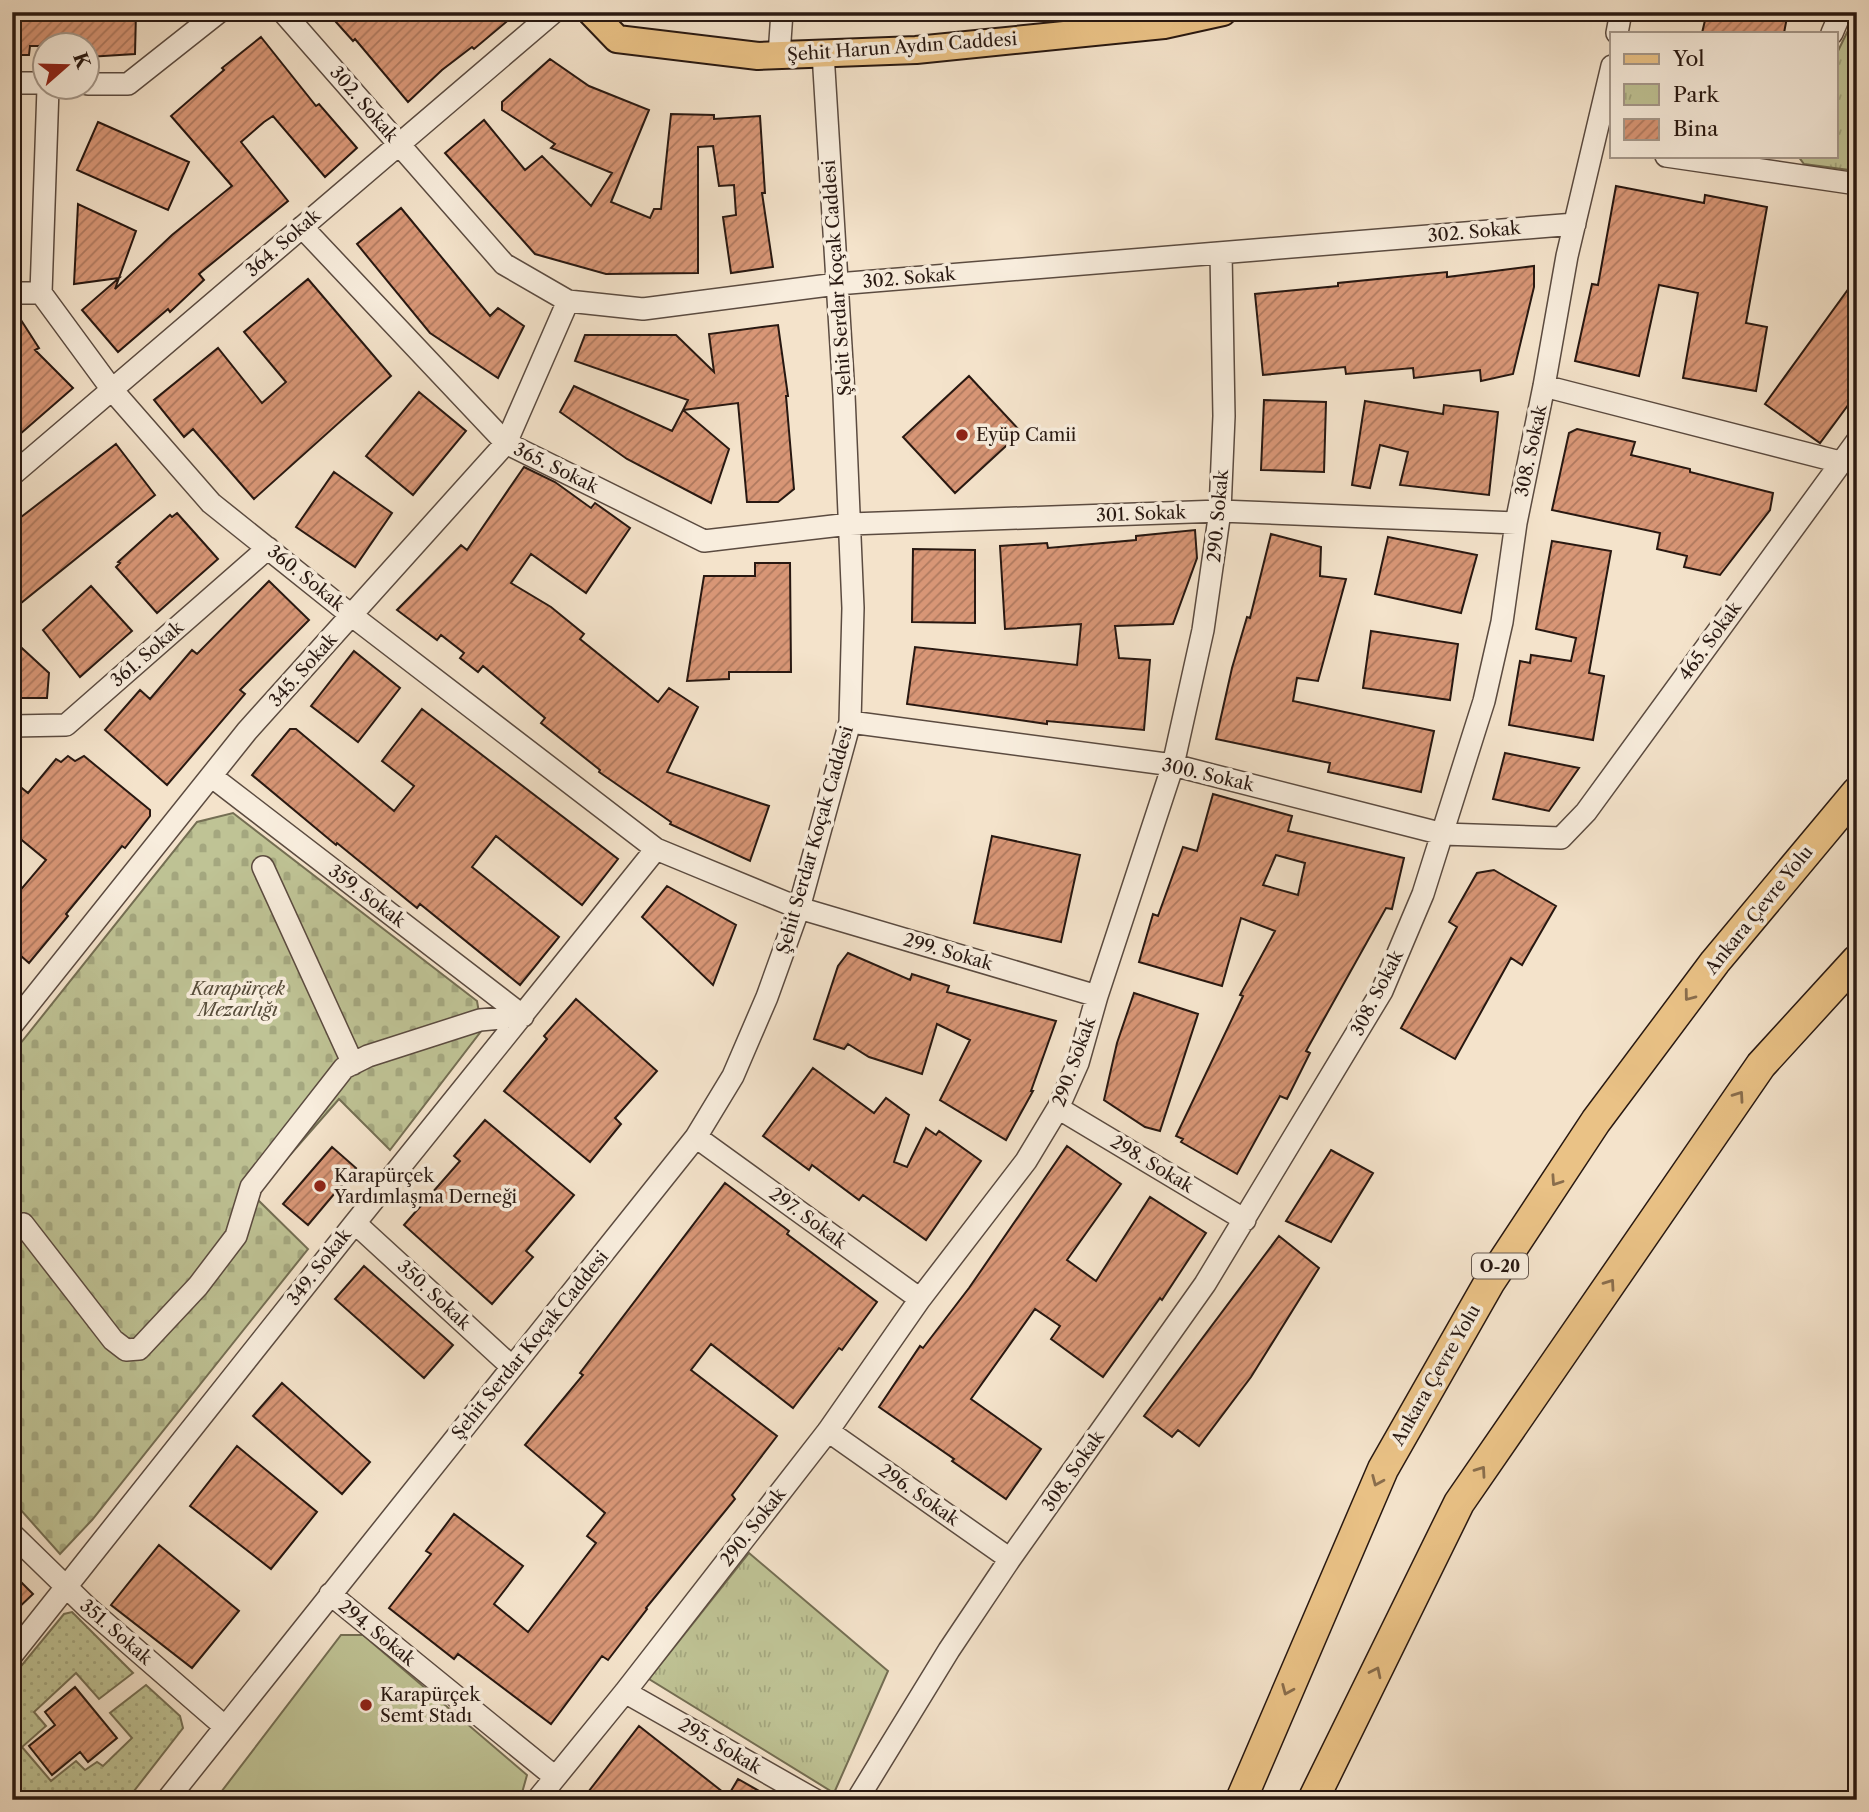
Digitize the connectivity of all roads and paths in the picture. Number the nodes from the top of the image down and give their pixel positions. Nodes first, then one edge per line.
1 (219, 12) edge
2 (283, 12) edge
3 (554, 12) edge
4 (591, 12) edge
5 (782, 12) edge
6 (1223, 12) edge
7 (1621, 12) edge
8 (1841, 12) edge
9 (1617, 32) edge
10 (1832, 32) edge
11 (823, 53) junction
12 (779, 55) junction
13 (1610, 82) edge
14 (12, 83) edge
15 (32, 84) edge
16 (102, 84) edge
17 (47, 102) edge
18 (398, 144) junction
19 (1602, 146) edge
20 (1693, 158) edge
21 (1775, 164) edge
22 (1857, 184) edge
23 (1574, 223) junction
24 (302, 227) junction
25 (1221, 253) junction
26 (837, 284) junction
27 (12, 293) edge
28 (41, 293) junction
29 (568, 301) junction
30 (1544, 386) junction
31 (113, 391) junction
32 (1857, 441) edge
33 (506, 443) junction
34 (1840, 462) junction
35 (12, 475) edge
36 (1220, 511) junction
37 (1516, 523) junction
38 (849, 524) junction
39 (268, 548) junction
40 (352, 615) junction
41 (850, 722) junction
42 (12, 726) edge
43 (1173, 765) junction
44 (211, 776) junction
45 (1857, 792) edge
46 (1443, 834) junction
47 (1561, 838) joint
48 (656, 849) junction
49 (263, 867) dead end
50 (799, 908) junction
51 (1857, 960) edge
52 (1097, 996) junction
53 (19, 1002) edge
54 (523, 1016) junction
55 (12, 1025) edge
56 (353, 1063) junction
57 (1058, 1108) junction
58 (696, 1137) junction
59 (1245, 1220) junction
60 (355, 1223) junction
61 (23, 1224) dead end
62 (920, 1299) junction
63 (512, 1367) junction
64 (828, 1431) junction
65 (12, 1534) edge
66 (1010, 1559) junction
67 (66, 1587) junction
68 (330, 1594) junction
69 (12, 1656) edge
70 (625, 1692) junction
71 (224, 1726) junction
72 (555, 1777) junction
73 (167, 1800) edge
74 (537, 1800) edge
75 (815, 1800) edge
76 (858, 1800) edge
77 (1241, 1800) edge
78 (1313, 1800) edge

1 - 16 street
2 - 18 street, 302. Sokak
3 - 18 street, 364. Sokak
4 - 12 main road, Şehit Harun Aydın Caddesi
5 - 12 street
6 - 11 main road, Şehit Harun Aydın Caddesi
7 - 9 street
8 - 10 street
11 - 12 main road, Şehit Harun Aydın Caddesi
11 - 26 street, Şehit Serdar Koçak Caddesi
13 - 19 street, 308. Sokak
14 - 15 street
17 - 28 street
18 - 24 street, 364. Sokak
18 - 29 street, 302. Sokak
19 - 23 street, 308. Sokak
20 - 21 street
21 - 22 street
23 - 25 street, 302. Sokak
23 - 30 street, 308. Sokak
24 - 31 street, 364. Sokak
24 - 33 street, 365. Sokak
25 - 26 street, 302. Sokak
25 - 36 street, 290. Sokak
26 - 29 street, 302. Sokak
26 - 38 street, Şehit Serdar Koçak Caddesi
27 - 28 street
28 - 31 street, 360. Sokak
29 - 33 street, 345. Sokak
30 - 34 street
30 - 37 street, 308. Sokak
31 - 35 street, 364. Sokak
31 - 39 street, 360. Sokak
32 - 34 street, 465. Sokak
33 - 38 street, 365. Sokak
33 - 40 street, 345. Sokak
34 - 47 street, 465. Sokak
36 - 37 street, 301. Sokak
36 - 38 street, 301. Sokak
36 - 43 street, 290. Sokak
37 - 46 street, 308. Sokak
38 - 41 street, Şehit Serdar Koçak Caddesi
39 - 40 street, 360. Sokak
39 - 42 street, 361. Sokak
40 - 44 street, 345. Sokak
40 - 48 street, 360. Sokak
41 - 43 street, 300. Sokak
41 - 50 street, Şehit Serdar Koçak Caddesi
43 - 46 street, 300. Sokak
43 - 52 street, 290. Sokak
44 - 53 street, 345. Sokak
44 - 54 street, 359. Sokak
45 -> 77 highway, Ankara Çevre Yolu / O-20
46 - 47 street, 300. Sokak
46 - 59 street, 308. Sokak
48 - 50 street, 360. Sokak
48 - 54 street, 349. Sokak
49 - 56 street
50 - 52 street, 299. Sokak
50 - 58 street, Şehit Serdar Koçak Caddesi
78 -> 51 highway
52 - 57 street, 290. Sokak
53 - 55 street, 345. Sokak
54 - 56 street
54 - 60 street, 349. Sokak
56 - 61 street
57 - 59 street, 298. Sokak
57 - 62 street, 290. Sokak
58 - 62 street, 297. Sokak
58 - 63 street, Şehit Serdar Koçak Caddesi
59 - 66 street, 308. Sokak
60 - 63 street, 350. Sokak
60 - 67 street, 349. Sokak
62 - 64 street, 290. Sokak
63 - 68 street, Şehit Serdar Koçak Caddesi
64 - 66 street, 296. Sokak
64 - 70 street, 290. Sokak
65 - 67 street, 351. Sokak
66 - 76 street, 308. Sokak
67 - 69 street, 349. Sokak
67 - 71 street, 351. Sokak
68 - 71 street, Şehit Serdar Koçak Caddesi
68 - 72 street, 294. Sokak
70 - 72 street, 290. Sokak
70 - 75 street, 295. Sokak
71 - 73 street, Şehit Serdar Koçak Caddesi
72 - 74 street, 290. Sokak

